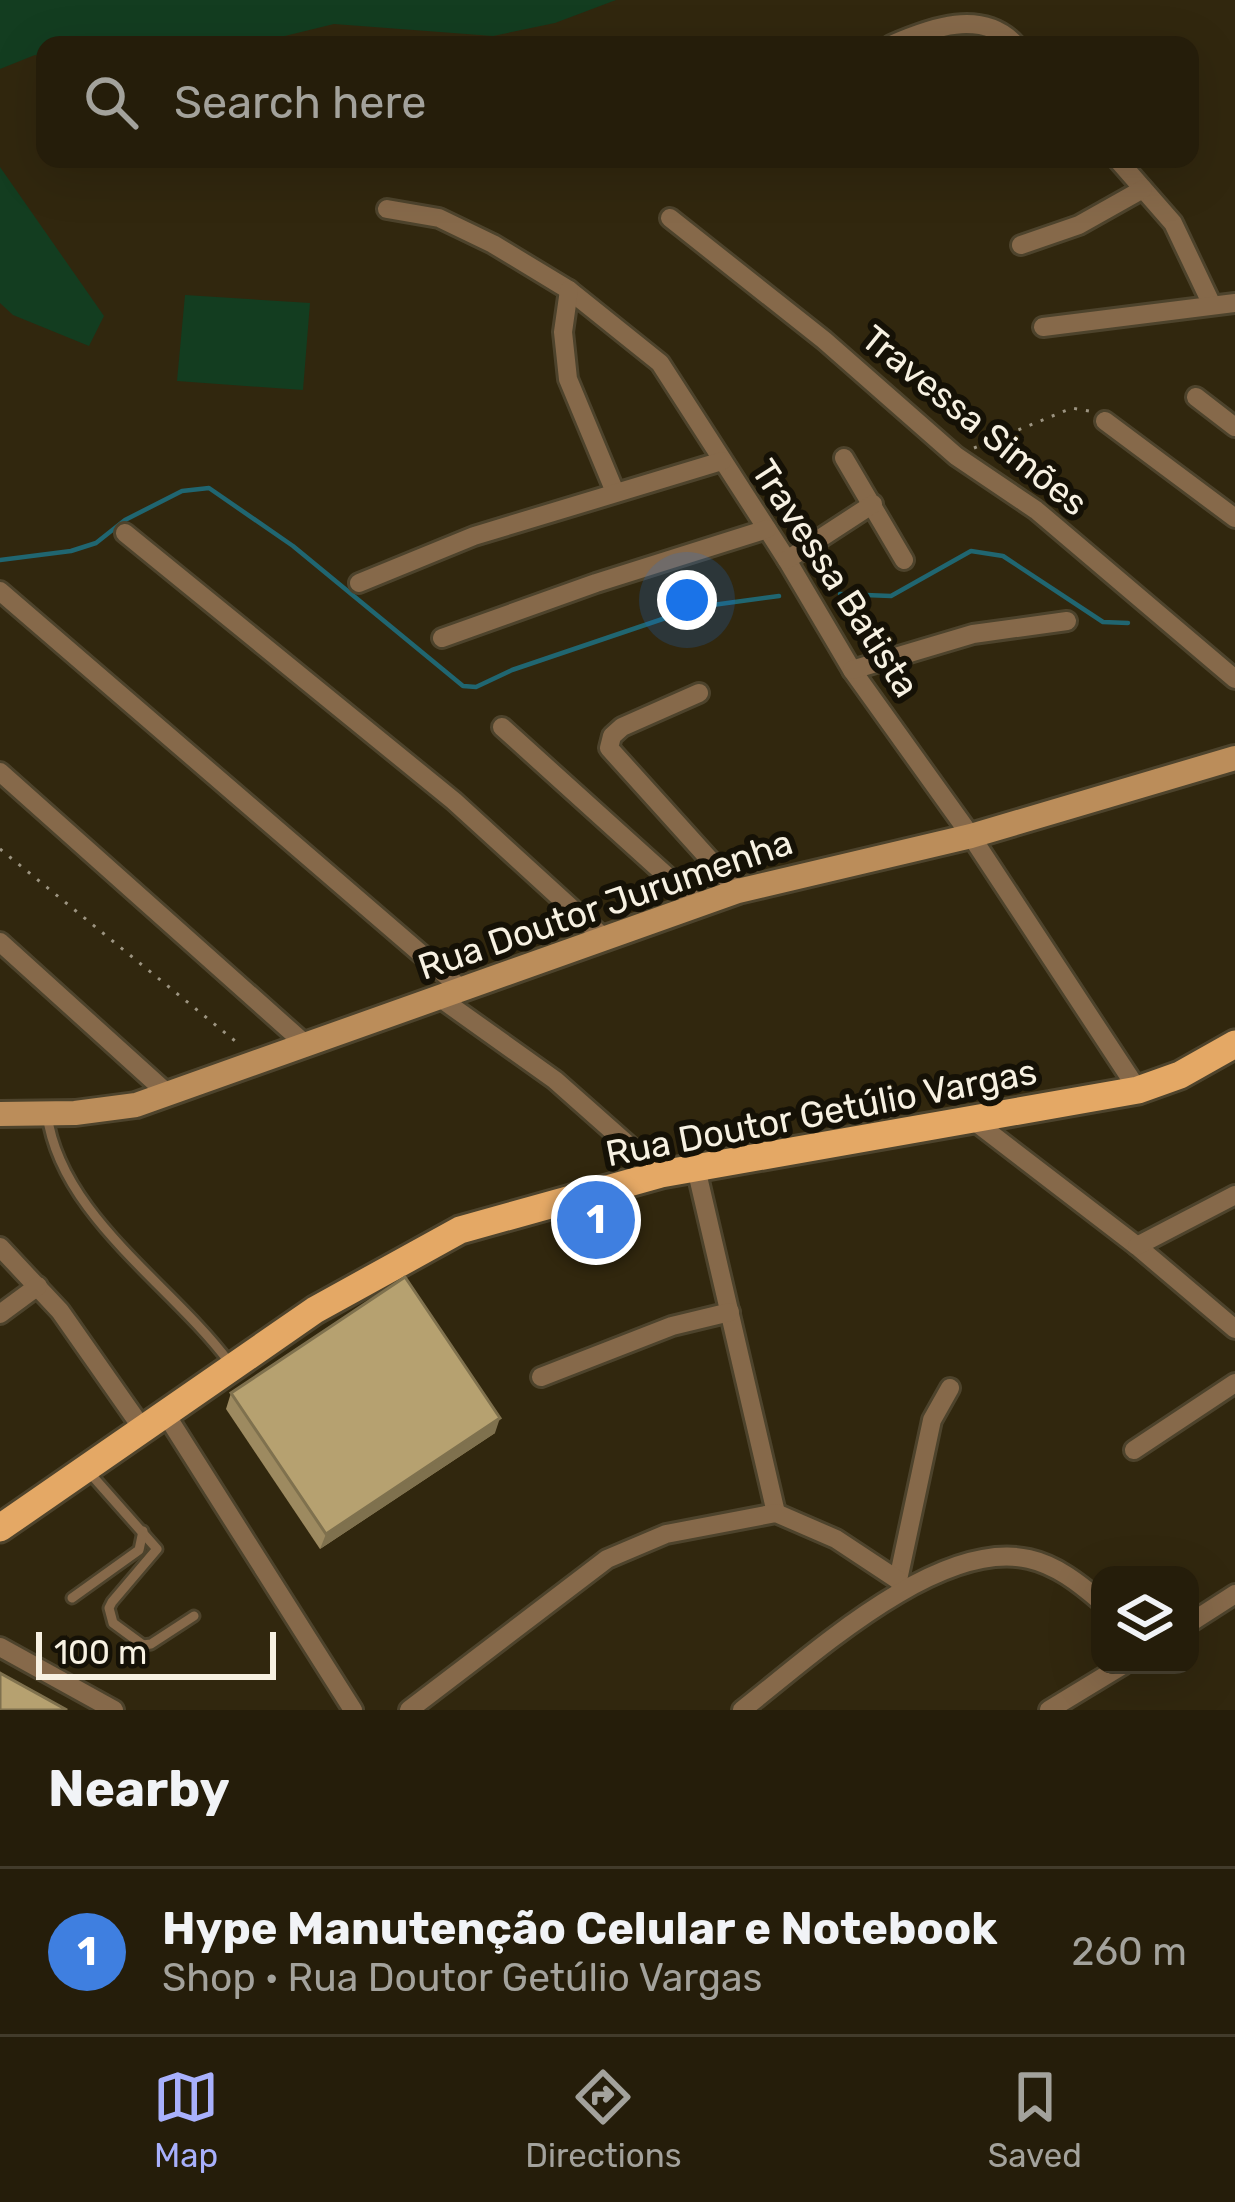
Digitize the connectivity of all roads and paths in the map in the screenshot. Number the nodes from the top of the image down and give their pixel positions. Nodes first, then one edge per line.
1 (918, 36) edge
2 (999, 36) edge
3 (1125, 168) edge
4 (1144, 189) junction
5 (387, 208) dead end
6 (670, 218) dead end
7 (1021, 245) dead end
8 (569, 290) junction
9 (1235, 303) edge
10 (1212, 304) junction
11 (1043, 327) dead end
12 (1196, 397) dead end
13 (1105, 421) joint
14 (1235, 427) edge
15 (956, 456) junction
16 (844, 458) dead end
17 (722, 461) junction
18 (616, 492) junction
19 (873, 504) junction
20 (1235, 518) edge
21 (766, 529) junction
22 (125, 533) dead end
23 (787, 560) junction
24 (904, 560) dead end
25 (359, 584) dead end
26 (0, 591) edge
27 (1067, 621) dead end
28 (442, 638) dead end
29 (852, 670) junction
30 (1235, 679) edge
31 (699, 693) dead end
32 (502, 727) dead end
33 (1232, 764) edge
34 (0, 772) edge
35 (971, 836) junction
36 (0, 849) edge
37 (738, 891) junction
38 (700, 906) junction
39 (604, 938) junction
40 (0, 942) edge
41 (451, 994) junction
42 (304, 1043) junction
43 (1235, 1044) edge
44 (258, 1059) junction
45 (1138, 1090) junction
46 (168, 1094) junction
47 (5, 1109) edge
48 (47, 1114) junction
49 (974, 1120) junction
50 (696, 1168) junction
51 (661, 1174) junction
52 (1235, 1195) edge
53 (1137, 1246) junction
54 (0, 1247) edge
55 (38, 1286) junction
56 (730, 1312) junction
57 (0, 1314) edge
58 (1235, 1329) edge
59 (232, 1366) junction
60 (541, 1377) dead end
61 (1235, 1383) edge
62 (950, 1388) dead end
63 (153, 1420) junction
64 (1134, 1450) dead end
65 (84, 1467) junction
66 (776, 1514) junction
67 (0, 1528) edge
68 (143, 1531) junction
69 (900, 1585) junction
70 (1091, 1594) edge
71 (1235, 1594) edge
72 (72, 1598) dead end
73 (194, 1616) dead end
74 (1199, 1617) edge
75 (0, 1647) edge
76 (1108, 1674) edge
77 (114, 1710) edge
78 (353, 1710) edge
79 (409, 1710) edge
80 (742, 1710) edge
81 (1049, 1710) edge

1 - 2 street
3 - 4 street
4 - 7 street
4 - 10 street
5 - 8 street, Travessa Batista
6 - 15 street, Travessa Simões
8 - 17 street, Travessa Batista
8 - 18 street
9 - 10 street
10 - 11 street
12 - 14 street
13 - 15 path
13 - 20 street
15 - 30 street, Travessa Simões
16 - 19 street
17 - 18 street
17 - 21 street, Travessa Batista
18 - 25 street
19 - 23 street
19 - 24 street
21 - 23 street, Travessa Batista
21 - 28 street
22 - 39 street
23 - 29 street, Travessa Batista
26 - 41 street
27 - 29 street
29 - 35 street, Travessa Batista
31 - 37 street
32 - 38 street
33 - 35 main road, Rua Doutor Jurumenha
34 - 42 street
35 - 37 main road, Rua Doutor Jurumenha
35 - 45 street, Travessa Batista
36 - 44 path
37 - 38 main road, Rua Doutor Jurumenha
38 - 39 main road, Rua Doutor Jurumenha
39 - 41 main road, Rua Doutor Jurumenha
40 - 46 street
41 - 42 main road, Rua Doutor Jurumenha
41 - 51 street
42 - 44 main road, Rua Doutor Jurumenha
43 - 45 main road, Rua Doutor Getúlio Vargas
44 - 46 main road, Rua Doutor Jurumenha
45 - 49 main road, Rua Doutor Getúlio Vargas
46 - 48 main road, Rua Doutor Jurumenha
47 - 48 main road, Rua Doutor Jurumenha
48 - 59 lane
49 - 50 main road, Rua Doutor Getúlio Vargas
49 - 53 street
50 - 51 main road, Rua Doutor Getúlio Vargas
50 - 56 street
51 - 59 main road, Rua Doutor Getúlio Vargas
52 - 53 street
53 - 58 street
54 - 55 street
55 - 57 street
55 - 63 street
56 - 60 street
56 - 66 street
59 - 63 main road, Rua Doutor Getúlio Vargas
61 - 64 street
62 - 69 street
63 - 65 main road, Rua Doutor Getúlio Vargas
63 - 78 street
65 - 67 main road, Rua Doutor Getúlio Vargas
65 - 68 lane
66 - 69 street
66 - 79 street
68 - 72 lane
68 - 73 lane
69 - 70 street
69 - 80 street
71 - 74 street
75 - 77 street
76 - 81 street

